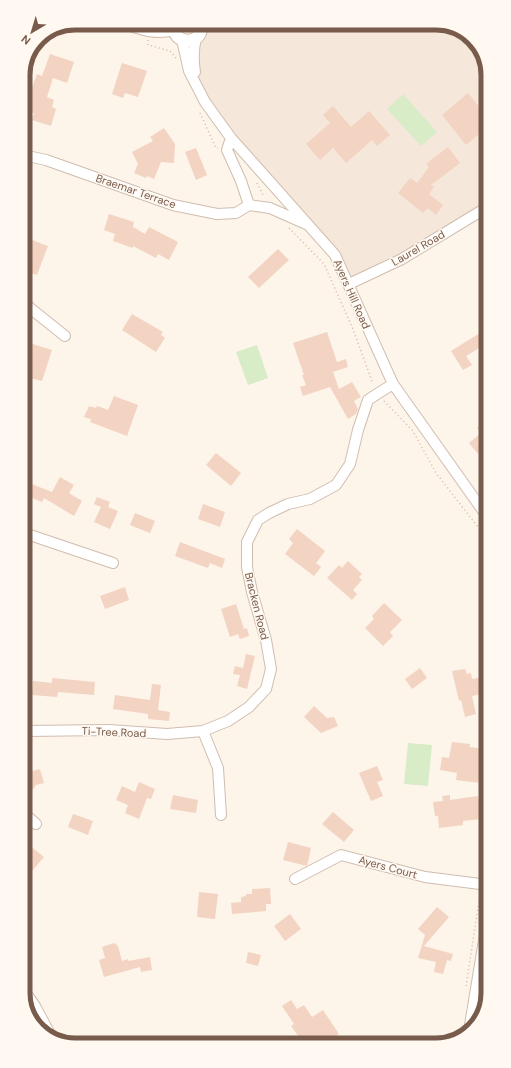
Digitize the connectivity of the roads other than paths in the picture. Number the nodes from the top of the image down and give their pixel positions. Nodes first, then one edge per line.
1 (148, 30) edge
2 (163, 30) edge
3 (175, 30) edge
4 (201, 30) edge
5 (196, 38) junction
6 (182, 40) junction
7 (197, 88) junction
8 (231, 138) junction
9 (30, 157) edge
10 (249, 205) junction
11 (481, 211) edge
12 (309, 226) junction
13 (349, 284) junction
14 (30, 308) edge
15 (65, 336) dead end
16 (393, 384) junction
17 (481, 508) edge
18 (30, 535) edge
19 (113, 563) dead end
20 (30, 731) edge
21 (203, 731) junction
22 (221, 815) dead end
23 (30, 819) edge
24 (36, 824) dead end
25 (295, 879) dead end
26 (481, 884) edge
27 (481, 955) edge
28 (31, 999) edge
29 (465, 1027) edge
30 (47, 1028) edge

1 - 2 street
3 - 6 street
4 - 5 street
5 - 6 street
5 - 7 street, Ayers Hill Road
6 - 7 street, Ayers Hill Road
7 - 8 street, Ayers Hill Road
8 - 10 street
8 - 12 street, Ayers Hill Road
9 - 10 street, Braemar Terrace
10 - 12 street
11 - 13 street, Laurel Road
12 - 13 street, Ayers Hill Road
13 - 16 street, Ayers Hill Road
14 - 15 street
16 - 17 street, Ayers Hill Road
16 - 21 street, Bracken Road
18 - 19 street
20 - 21 street, Ti-Tree Road
21 - 22 street
23 - 24 street
25 - 26 street, Ayers Court
27 - 29 street
28 - 30 street

